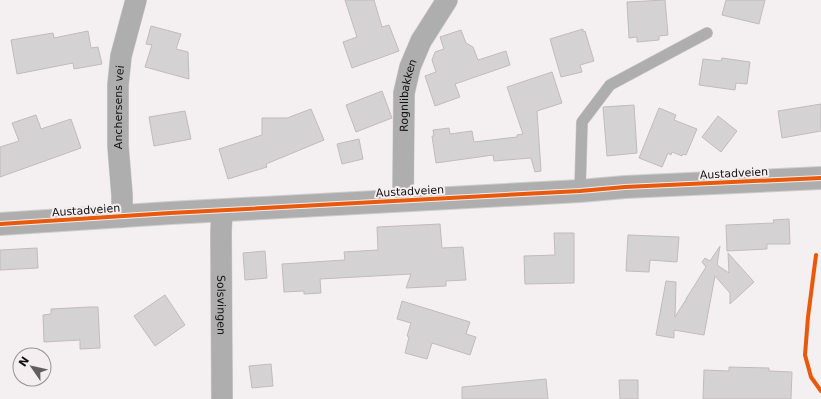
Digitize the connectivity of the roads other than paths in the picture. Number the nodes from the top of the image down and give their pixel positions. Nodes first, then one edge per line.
1 (136, 0) edge
2 (447, 0) edge
3 (707, 33) dead end
4 (821, 178) edge
5 (580, 191) junction
6 (403, 200) junction
7 (222, 211) junction
8 (122, 217) junction
9 (0, 224) edge
10 (222, 399) edge

1 - 8 street, Anchersens vei
2 - 6 street, Rognlibakken
3 - 5 lane
4 - 5 main road, Austadveien
5 - 6 main road, Austadveien
6 - 7 main road, Austadveien
7 - 8 main road, Austadveien
7 - 10 street, Solsvingen
8 - 9 main road, Austadveien

